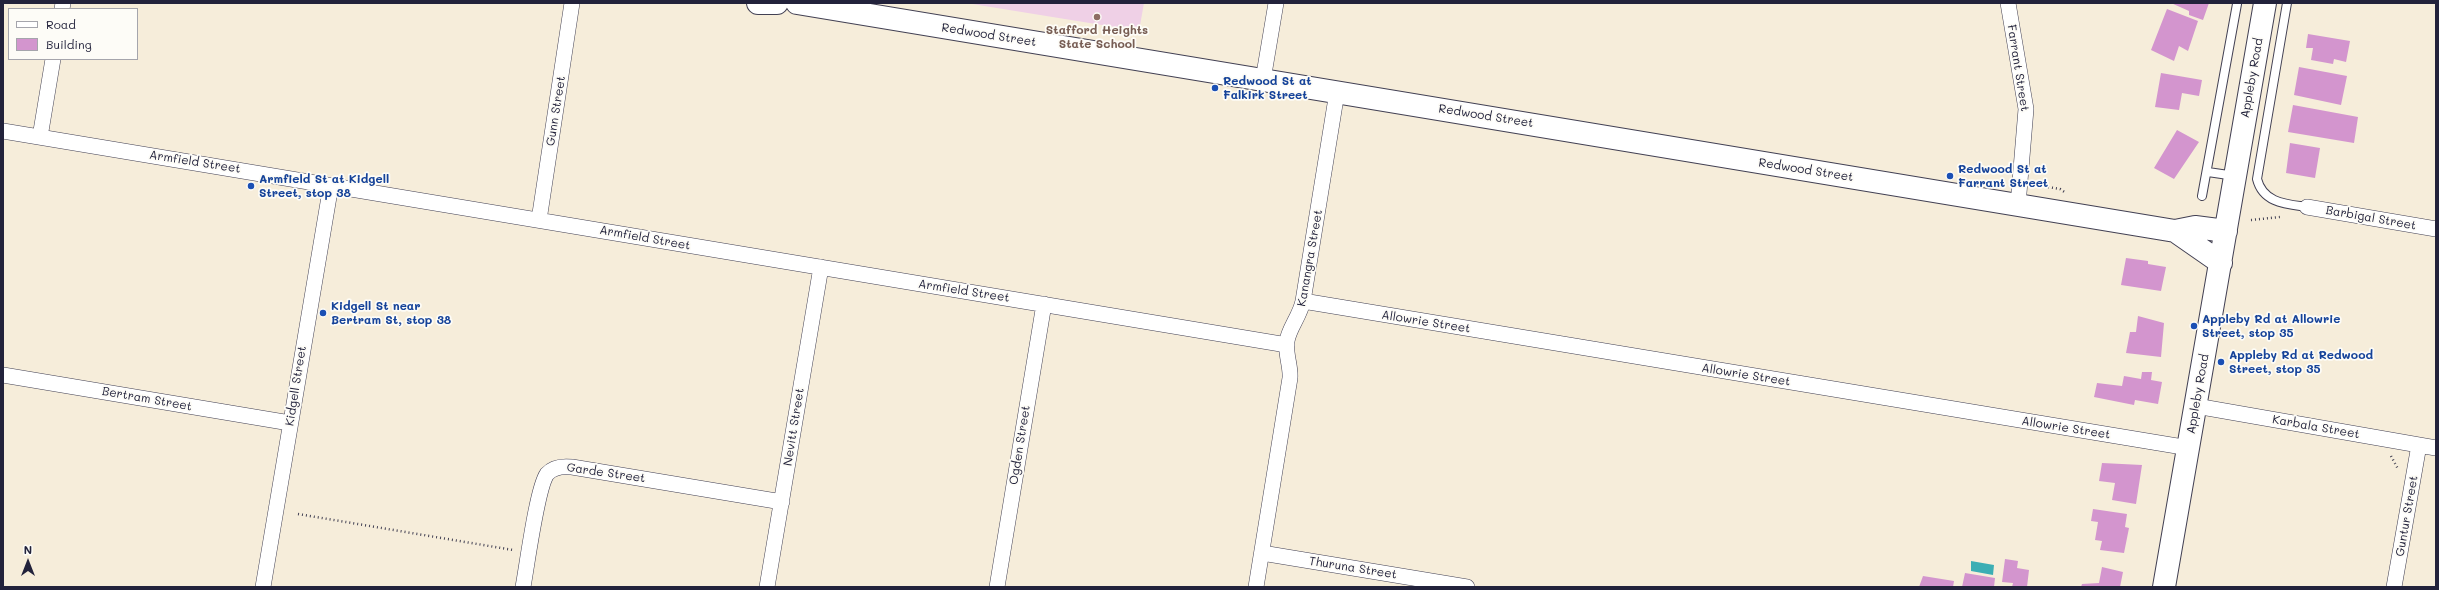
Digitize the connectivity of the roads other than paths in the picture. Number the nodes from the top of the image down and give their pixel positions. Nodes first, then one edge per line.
1 (572, 3) edge
2 (758, 3) edge
3 (777, 3) edge
4 (797, 3) edge
5 (1276, 3) edge
6 (2008, 3) edge
7 (2265, 3) edge
8 (2287, 3) edge
9 (2237, 4) edge
10 (835, 6) edge
11 (53, 60) edge
12 (1263, 80) junction
13 (1338, 92) junction
14 (3, 131) edge
15 (40, 137) junction
16 (2208, 172) junction
17 (2235, 176) junction
18 (331, 185) junction
19 (2202, 196) dead end
20 (2018, 205) junction
21 (2307, 207) joint
22 (539, 220) junction
23 (2436, 229) edge
24 (2175, 231) junction
25 (2226, 231) junction
26 (2221, 263) junction
27 (821, 267) junction
28 (1303, 301) junction
29 (1044, 304) junction
30 (1287, 345) junction
31 (3, 375) edge
32 (2196, 406) junction
33 (290, 423) junction
34 (2419, 445) junction
35 (2189, 448) junction
36 (2436, 448) edge
37 (782, 502) junction
38 (1262, 553) junction
39 (263, 587) edge
40 (523, 587) edge
41 (767, 587) edge
42 (997, 587) edge
43 (1256, 587) edge
44 (1467, 587) edge
45 (2164, 587) edge
46 (2394, 587) edge

1 - 22 street, Gunn Street
2 - 3 street
4 - 10 street, Redwood Street
5 - 12 street
6 - 20 street, Farrant Street
7 - 17 street, Appleby Road
8 - 21 lane
9 - 16 lane
10 - 12 street, Redwood Street
11 - 15 street
12 - 13 street, Redwood Street
13 - 20 street, Redwood Street
13 - 28 street, Kanangra Street
14 - 15 street, Armfield Street
15 - 18 street, Armfield Street
16 - 17 lane
16 - 19 lane
17 - 25 street, Appleby Road
18 - 22 street, Armfield Street
18 - 33 street, Kidgell Street
20 - 24 street, Redwood Street
21 - 23 street, Barbigal Street
22 - 27 street, Armfield Street
24 - 25 street, Redwood Street
24 - 26 street, Redwood Street
25 - 26 street, Appleby Road
26 - 32 street, Appleby Road
27 - 29 street, Armfield Street
27 - 37 street, Nevitt Street
28 - 30 street, Kanangra Street
28 - 35 street, Allowrie Street
29 - 30 street, Armfield Street
29 - 42 street, Ogden Street
30 - 38 street
31 - 33 street, Bertram Street
32 - 34 street, Karbala Street
32 - 35 street, Appleby Road
33 - 39 street, Kidgell Street
34 - 36 street, Karbala Street
34 - 46 street, Guntur Street
35 - 45 street, Appleby Road
37 - 40 street, Garde Street
37 - 41 street, Nevitt Street
38 - 43 street
38 - 44 street, Thuruna Street

